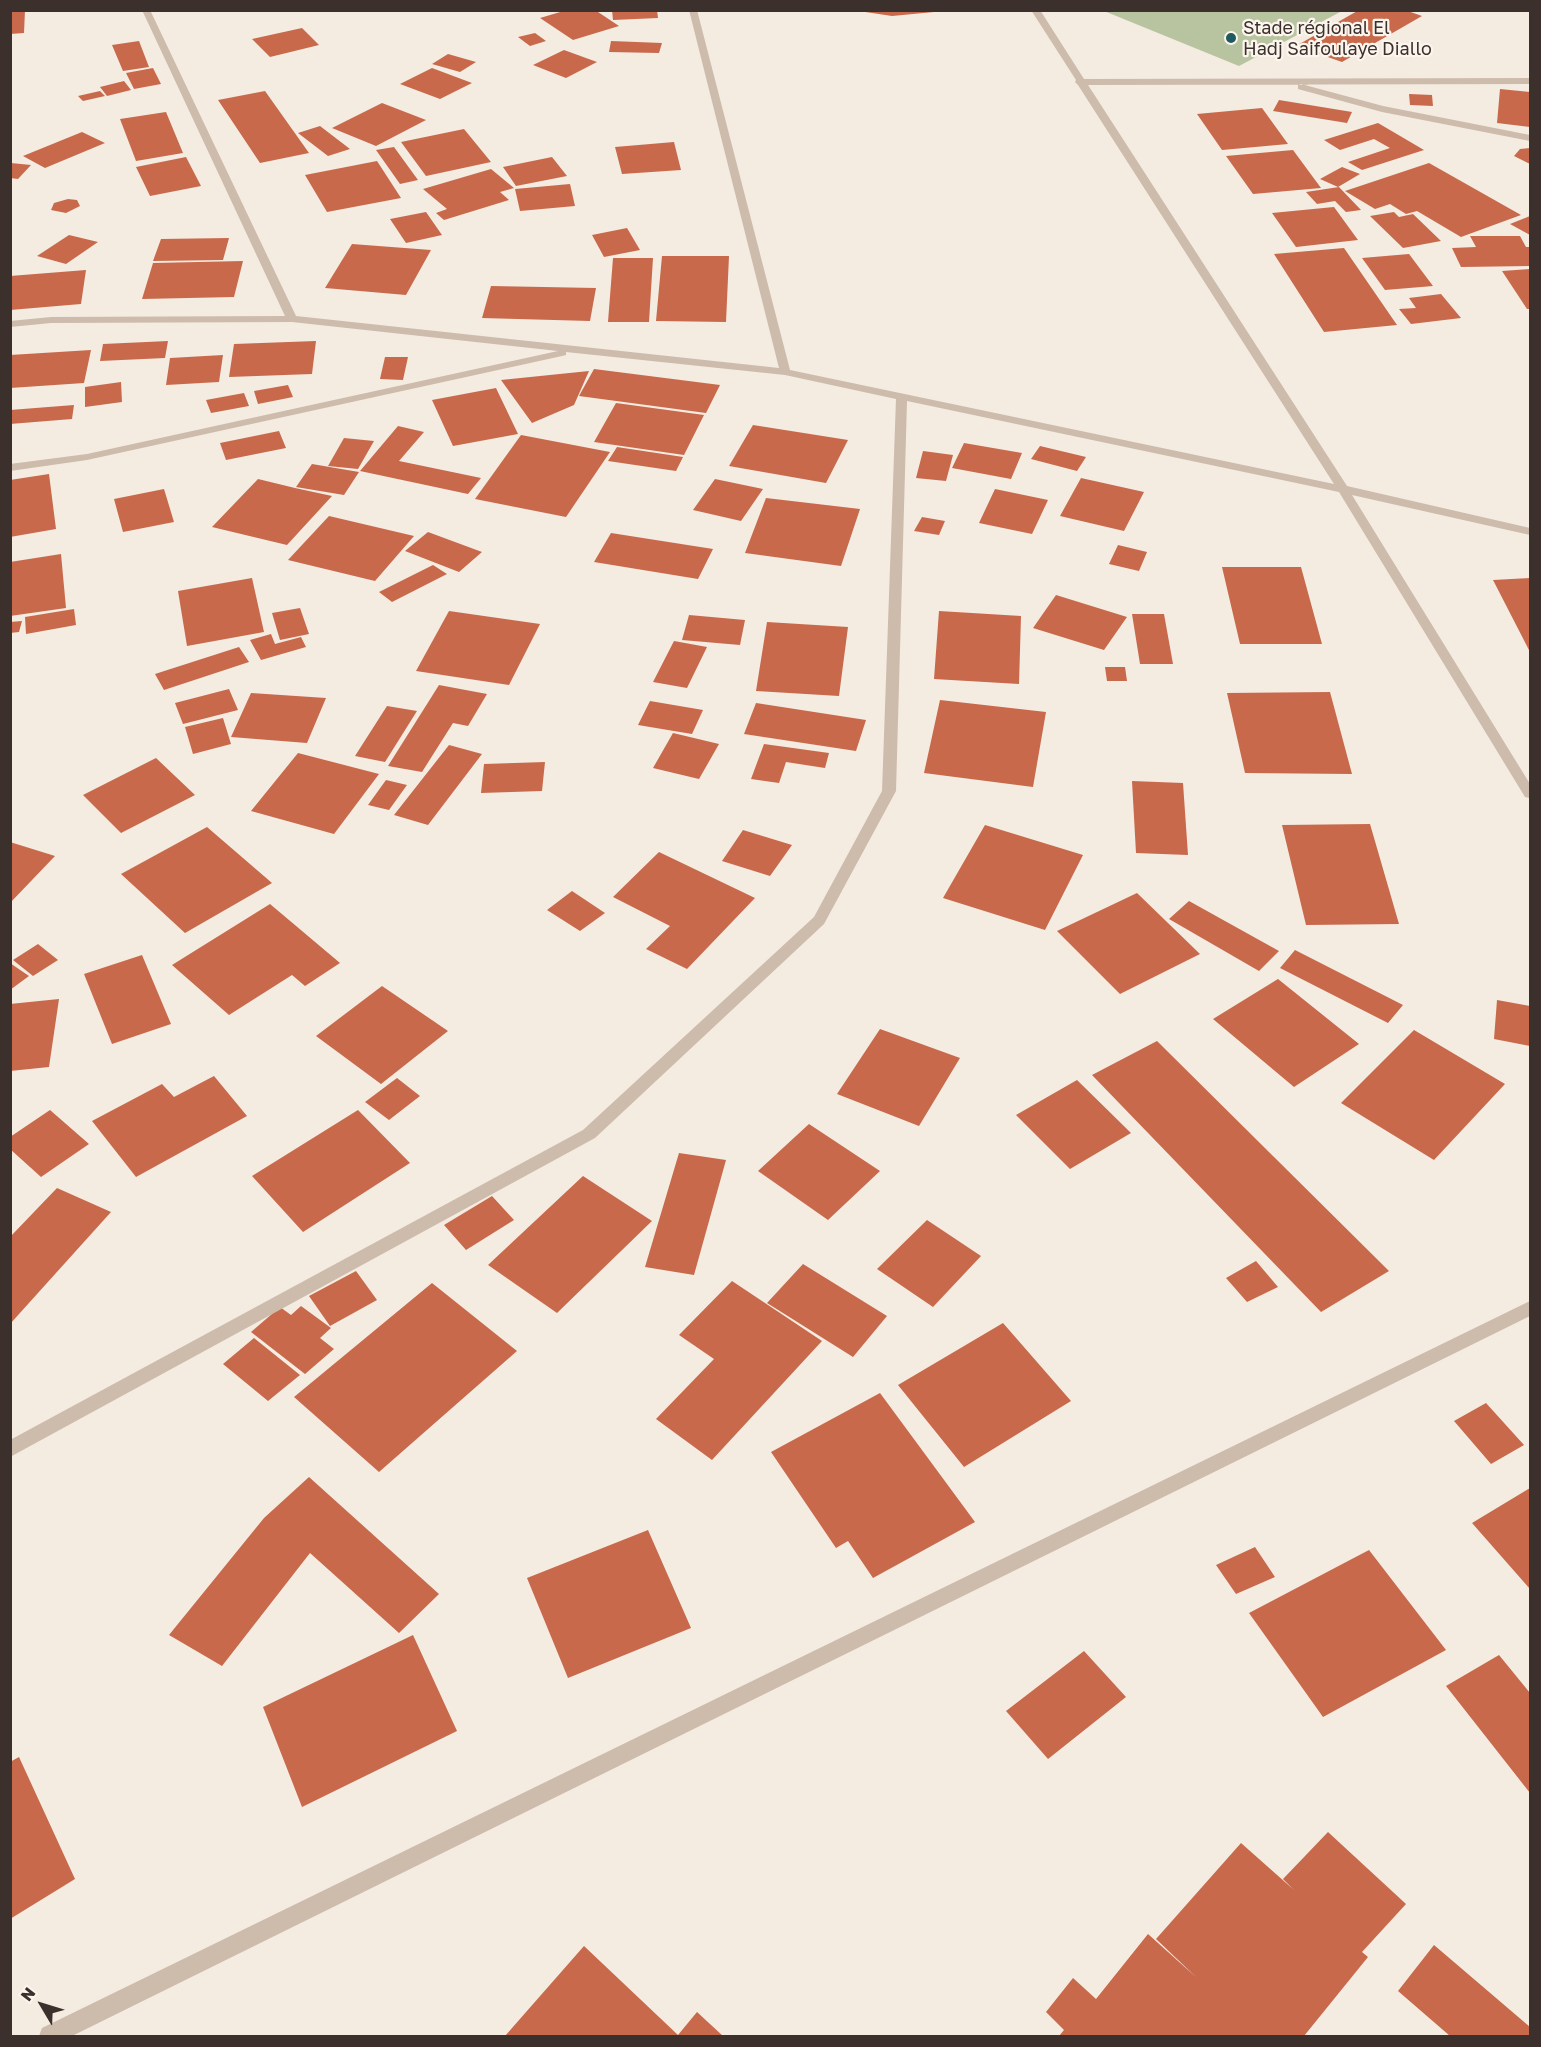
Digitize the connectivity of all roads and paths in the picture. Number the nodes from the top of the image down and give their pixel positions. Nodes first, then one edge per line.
1 (146, 10) edge
2 (693, 10) edge
3 (1035, 10) edge
4 (1530, 81) edge
5 (1079, 82) junction
6 (1281, 82) junction
7 (1530, 138) edge
8 (292, 319) junction
9 (10, 324) edge
10 (577, 350) junction
11 (785, 372) junction
12 (902, 396) junction
13 (10, 468) edge
14 (1343, 489) junction
15 (1530, 531) edge
16 (1530, 794) edge
17 (1530, 1308) edge
18 (10, 1449) edge
19 (50, 2037) edge

1 - 8 street
2 - 11 street
3 - 5 street
4 - 6 street
5 - 6 street
5 - 14 street
6 - 7 street
8 - 9 street
8 - 10 street
10 - 11 street
10 - 13 street
11 - 12 street
12 - 14 street
12 - 18 street
14 - 15 street
14 - 16 street
17 - 19 street

